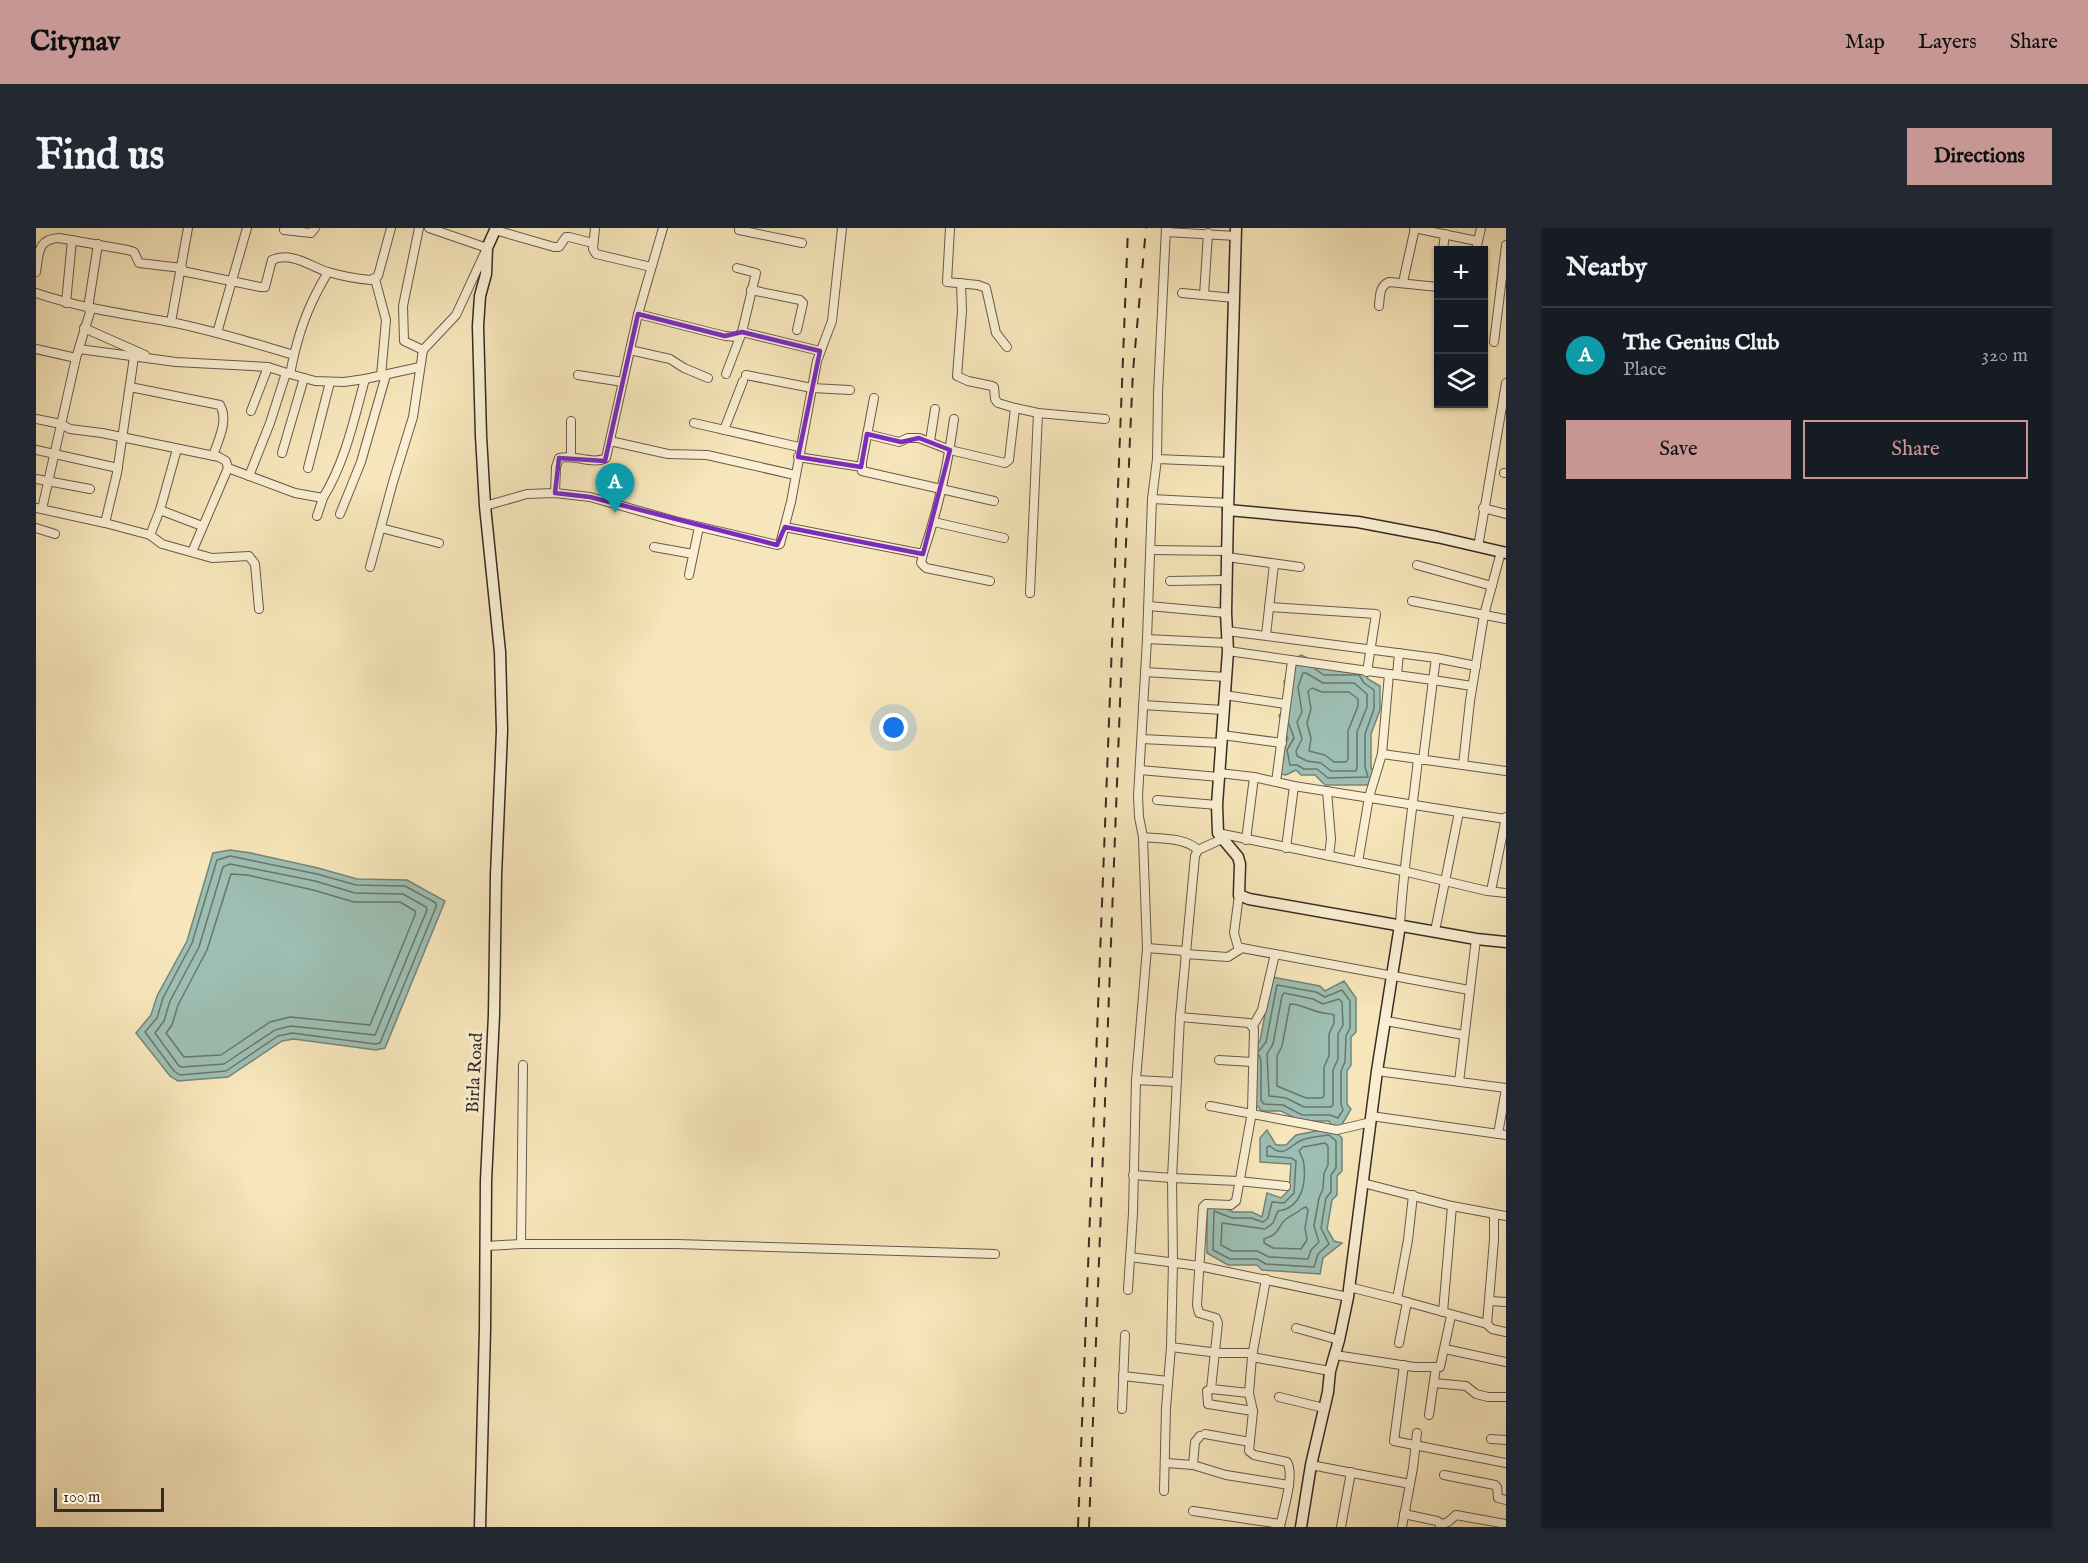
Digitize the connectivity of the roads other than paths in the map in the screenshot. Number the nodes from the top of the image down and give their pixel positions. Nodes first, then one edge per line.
1 (188, 228) edge
2 (247, 228) edge
3 (315, 228) edge
4 (391, 228) edge
5 (419, 228) edge
6 (429, 228) edge
7 (595, 228) edge
8 (663, 228) edge
9 (739, 228) edge
10 (842, 228) edge
11 (950, 228) edge
12 (1414, 228) edge
13 (1481, 228) edge
14 (496, 229) edge
15 (284, 230) dead end
16 (1166, 230) edge
17 (1236, 232) edge
18 (1208, 233) junction
19 (1445, 234) junction
20 (72, 240) junction
21 (1478, 241) junction
22 (593, 243) junction
23 (802, 243) dead end
24 (98, 244) junction
25 (1506, 245) edge
26 (1444, 246) edge
27 (1477, 246) edge
28 (487, 248) junction
29 (651, 267) junction
30 (737, 268) dead end
31 (182, 270) junction
32 (36, 272) edge
33 (328, 272) junction
34 (375, 279) junction
35 (1504, 279) edge
36 (231, 280) junction
37 (1403, 282) junction
38 (961, 283) junction
39 (1434, 285) edge
40 (751, 290) junction
41 (36, 293) edge
42 (1182, 293) dead end
43 (1204, 295) junction
44 (1234, 298) junction
45 (66, 303) junction
46 (1379, 306) dead end
47 (89, 308) junction
48 (638, 314) junction
49 (171, 322) junction
50 (84, 328) junction
51 (797, 330) dead end
52 (742, 332) junction
53 (217, 333) junction
54 (1494, 342) dead end
55 (1007, 347) dead end
56 (36, 349) edge
57 (79, 349) junction
58 (423, 350) junction
59 (630, 350) junction
60 (820, 351) junction
61 (294, 355) junction
62 (134, 357) junction
63 (76, 358) junction
64 (153, 358) junction
65 (268, 367) junction
66 (420, 367) junction
67 (288, 373) junction
68 (384, 375) junction
69 (578, 375) dead end
70 (726, 375) dead end
71 (304, 378) junction
72 (708, 378) dead end
73 (365, 380) junction
74 (330, 381) junction
75 (623, 382) junction
76 (1506, 383) edge
77 (130, 387) junction
78 (812, 388) junction
79 (850, 390) dead end
80 (874, 398) dead end
81 (1015, 408) junction
82 (935, 409) dead end
83 (251, 411) dead end
84 (1038, 413) junction
85 (36, 419) edge
86 (954, 419) dead end
87 (1105, 419) dead end
88 (571, 421) dead end
89 (694, 423) dead end
90 (61, 424) junction
91 (724, 430) junction
92 (867, 434) junction
93 (122, 437) junction
94 (610, 441) junction
95 (930, 441) junction
96 (800, 447) junction
97 (177, 449) junction
98 (36, 450) edge
99 (950, 450) junction
100 (282, 453) dead end
101 (55, 455) junction
102 (213, 456) junction
103 (571, 457) junction
104 (798, 457) junction
105 (1157, 459) junction
106 (1229, 462) junction
107 (861, 467) junction
108 (118, 468) junction
109 (228, 468) junction
110 (308, 468) dead end
111 (795, 475) junction
112 (249, 476) junction
113 (36, 479) edge
114 (48, 482) junction
115 (90, 489) dead end
116 (941, 490) junction
117 (555, 493) junction
118 (323, 498) junction
119 (1152, 499) junction
120 (994, 501) dead end
121 (485, 506) junction
122 (1228, 506) junction
123 (39, 508) edge
124 (1483, 508) junction
125 (160, 510) junction
126 (340, 514) dead end
127 (1506, 514) edge
128 (317, 516) dead end
129 (934, 522) junction
130 (105, 523) junction
131 (202, 526) junction
132 (699, 527) junction
133 (785, 527) junction
134 (36, 528) edge
135 (381, 528) junction
136 (55, 534) dead end
137 (150, 535) junction
138 (1004, 538) dead end
139 (439, 543) dead end
140 (654, 547) dead end
141 (1478, 547) junction
142 (1151, 550) junction
143 (192, 552) junction
144 (1503, 553) edge
145 (693, 554) junction
146 (923, 554) junction
147 (1228, 554) junction
148 (1274, 564) junction
149 (1417, 565) dead end
150 (370, 567) dead end
151 (1300, 567) dead end
152 (689, 575) dead end
153 (1227, 580) junction
154 (990, 581) dead end
155 (1170, 581) dead end
156 (1492, 586) junction
157 (1030, 593) dead end
158 (1412, 601) dead end
159 (1149, 606) junction
160 (1269, 607) junction
161 (260, 609) dead end
162 (1226, 613) junction
163 (1484, 615) junction
164 (1506, 619) edge
165 (1227, 631) junction
166 (1266, 635) junction
167 (1147, 639) junction
168 (1228, 647) junction
169 (1370, 649) junction
170 (1399, 653) junction
171 (1436, 658) junction
172 (1292, 661) junction
173 (1476, 666) junction
174 (1145, 672) junction
175 (1367, 672) junction
176 (1393, 675) junction
177 (1226, 677) junction
178 (1433, 680) junction
179 (1473, 686) junction
180 (1224, 695) junction
181 (1286, 704) junction
182 (1143, 705) junction
183 (1223, 710) junction
184 (1142, 739) junction
185 (1222, 739) junction
186 (1282, 743) junction
187 (1382, 754) junction
188 (1421, 760) junction
189 (1463, 765) junction
190 (1140, 770) junction
191 (1506, 771) edge
192 (1219, 775) junction
193 (1254, 777) junction
194 (1276, 782) junction
195 (1294, 786) junction
196 (1327, 791) junction
197 (1369, 797) junction
198 (1157, 800) dead end
199 (1413, 804) junction
200 (1216, 805) junction
201 (1460, 812) junction
202 (1506, 818) edge
203 (1220, 836) junction
204 (1143, 837) junction
205 (1246, 840) junction
206 (1286, 848) junction
207 (1198, 850) junction
208 (1329, 856) junction
209 (1358, 862) junction
210 (1403, 871) junction
211 (1444, 881) junction
212 (1491, 891) junction
213 (1506, 893) edge
214 (1239, 895) junction
215 (1400, 925) junction
216 (1436, 931) junction
217 (1476, 939) junction
218 (1506, 942) edge
219 (1146, 948) junction
220 (1242, 948) junction
221 (1185, 953) junction
222 (1275, 954) junction
223 (1393, 975) junction
224 (1469, 990) junction
225 (1180, 1017) junction
226 (1386, 1022) junction
227 (1253, 1026) junction
228 (1464, 1035) junction
229 (1219, 1060) dead end
230 (1252, 1062) junction
231 (523, 1065) dead end
232 (1377, 1071) junction
233 (1136, 1080) junction
234 (1175, 1082) junction
235 (1459, 1082) junction
236 (1506, 1088) edge
237 (1210, 1106) dead end
238 (1252, 1112) junction
239 (1371, 1119) junction
240 (1502, 1135) edge
241 (1133, 1175) junction
242 (1172, 1178) junction
243 (1239, 1181) junction
244 (1363, 1183) junction
245 (1286, 1186) dead end
246 (1413, 1195) junction
247 (1452, 1206) junction
248 (1494, 1215) junction
249 (1506, 1216) edge
250 (521, 1244) junction
251 (486, 1246) junction
252 (995, 1254) dead end
253 (1130, 1257) junction
254 (1173, 1262) junction
255 (1199, 1266) junction
256 (1266, 1280) junction
257 (1128, 1290) dead end
258 (1349, 1292) junction
259 (1397, 1299) junction
260 (1490, 1301) junction
261 (1407, 1302) junction
262 (1506, 1302) edge
263 (1443, 1312) junction
264 (1451, 1316) junction
265 (1487, 1324) junction
266 (1296, 1328) dead end
267 (1506, 1332) edge
268 (1125, 1335) dead end
269 (1339, 1340) junction
270 (1399, 1343) dead end
271 (1171, 1347) junction
272 (1445, 1349) junction
273 (1215, 1353) junction
274 (1252, 1355) junction
275 (1335, 1355) junction
276 (1506, 1362) edge
277 (1404, 1365) junction
278 (1436, 1367) junction
279 (1330, 1371) junction
280 (1124, 1376) junction
281 (1168, 1380) junction
282 (1434, 1383) junction
283 (1211, 1389) junction
284 (1249, 1392) junction
285 (1279, 1397) dead end
286 (1506, 1397) edge
287 (1324, 1408) junction
288 (1122, 1409) dead end
289 (1253, 1411) junction
290 (1430, 1415) dead end
291 (1417, 1433) dead end
292 (1491, 1439) dead end
293 (1506, 1440) edge
294 (1250, 1442) junction
295 (1416, 1445) junction
296 (1166, 1463) junction
297 (1506, 1463) edge
298 (1193, 1465) junction
299 (1311, 1465) junction
300 (1351, 1472) junction
301 (1444, 1474) dead end
302 (1410, 1484) junction
303 (1288, 1485) junction
304 (1164, 1491) dead end
305 (1506, 1500) edge
306 (1193, 1511) dead end
307 (1404, 1514) junction
308 (1506, 1524) edge
309 (1280, 1525) edge
310 (1440, 1526) edge
311 (480, 1527) edge
312 (1301, 1527) edge
313 (1341, 1527) edge
314 (1402, 1527) edge

1 - 31 street
2 - 36 street
3 - 15 street
4 - 34 street
5 - 58 street
6 - 28 street
7 - 22 street
8 - 29 street
9 - 23 street
10 - 60 street
11 - 38 street
12 - 19 street
12 - 37 street
13 - 21 street
14 - 22 street
14 - 28 street
16 - 18 street
16 - 105 street
17 - 18 street
17 - 44 street
18 - 43 street
19 - 21 street
19 - 26 street
20 - 24 street
20 - 32 street
20 - 45 street
21 - 27 street
22 - 29 street
24 - 31 street
24 - 47 street
25 - 35 street
28 - 58 street
28 - 121 street, Birla Road
29 - 48 street
30 - 40 street
31 - 36 street
31 - 49 street
33 - 34 street
33 - 36 street
33 - 61 street
34 - 68 street
35 - 54 street
36 - 53 street
37 - 39 street
37 - 46 street
38 - 55 street
38 - 81 street
40 - 51 street
40 - 52 street
41 - 45 street
42 - 43 street
43 - 44 street
44 - 106 street
45 - 47 street
47 - 49 street
47 - 50 street
48 - 52 street
48 - 59 street
49 - 53 street
50 - 57 street
50 - 64 street
52 - 60 street
52 - 70 street
53 - 61 street
56 - 63 street
57 - 62 street
57 - 63 street
58 - 66 street
59 - 72 street
59 - 75 street
60 - 78 street
61 - 67 street
62 - 64 street
62 - 77 street
63 - 90 street
64 - 65 street
65 - 67 street
65 - 83 street
66 - 68 street
66 - 135 street
67 - 71 street
67 - 112 street
68 - 73 street
68 - 126 street
69 - 75 street
71 - 74 street
71 - 100 street
73 - 74 street
73 - 118 street
74 - 110 street
75 - 94 street
76 - 124 street
77 - 93 street
77 - 102 street
78 - 79 street
78 - 91 street
78 - 96 street
80 - 92 street
81 - 84 street
81 - 99 street
82 - 95 street
84 - 87 street
84 - 157 street
85 - 90 street
86 - 99 street
88 - 103 street
89 - 91 street
90 - 93 street
90 - 101 street
91 - 96 street
92 - 95 street
92 - 107 street
93 - 97 street
93 - 108 street
94 - 103 street
94 - 111 street
95 - 99 street
96 - 104 street
97 - 102 street
97 - 125 street
98 - 101 street
99 - 116 street
101 - 108 street
101 - 114 street
102 - 109 street
103 - 117 street
104 - 107 street
104 - 111 street
105 - 106 street
105 - 119 street
106 - 122 street
107 - 116 street
108 - 130 street
109 - 112 street
109 - 131 street
111 - 133 street
112 - 118 street
113 - 114 street
114 - 115 street
114 - 123 street
116 - 120 street
116 - 129 street
117 - 121 street
117 - 132 street
118 - 128 street
119 - 122 street
119 - 142 street
121 - 251 street, Birla Road
122 - 141 street
122 - 147 street
123 - 130 street
124 - 127 street
124 - 141 street
125 - 131 street
125 - 137 street
129 - 138 street
129 - 146 street
130 - 137 street
131 - 143 street
132 - 133 street
132 - 145 street
133 - 146 street
134 - 136 street
135 - 139 street
135 - 150 street
137 - 143 street
140 - 145 street
141 - 144 street
142 - 147 street
142 - 159 street
143 - 161 street
144 - 156 street
145 - 152 street
146 - 154 street
147 - 148 street
147 - 153 street
148 - 151 street
148 - 160 street
149 - 156 street
153 - 155 street
153 - 162 street
156 - 163 street
158 - 163 street
159 - 162 street
159 - 167 street
160 - 166 street
160 - 169 street
162 - 165 street
163 - 164 street
163 - 173 street
165 - 166 street
165 - 168 street
166 - 169 street
167 - 168 street
167 - 174 street
168 - 172 street
168 - 177 street
169 - 170 street
169 - 175 street
170 - 171 street
170 - 176 street
171 - 173 street
171 - 178 street
172 - 175 street
172 - 181 street
173 - 179 street
174 - 177 street
174 - 182 street
175 - 176 street
176 - 178 street
176 - 187 street
177 - 180 street
178 - 179 street
178 - 188 street
179 - 189 street
180 - 181 street
180 - 183 street
181 - 186 street
182 - 183 street
182 - 184 street
183 - 185 street
184 - 185 street
184 - 190 street
185 - 186 street
185 - 192 street
186 - 194 street
187 - 188 street
187 - 197 street
188 - 189 street
188 - 199 street
189 - 191 street
190 - 192 street
190 - 204 street
192 - 193 street
192 - 200 street
193 - 194 street
193 - 205 street
194 - 195 street
195 - 196 street
195 - 206 street
196 - 197 street
196 - 208 street
197 - 199 street
197 - 209 street
198 - 200 street
199 - 201 street
199 - 210 street
200 - 203 street
201 - 202 street
201 - 211 street
202 - 212 street
203 - 205 street
203 - 207 street
203 - 214 street
204 - 207 street
204 - 219 street
205 - 206 street
206 - 208 street
207 - 221 street
208 - 209 street
209 - 210 street
210 - 211 street
210 - 215 street
211 - 212 street
211 - 216 street
212 - 213 street
214 - 215 street
214 - 220 street
215 - 216 street
215 - 223 street
216 - 217 street
217 - 218 street
217 - 224 street
219 - 221 street
219 - 233 street
220 - 221 street
220 - 222 street
221 - 225 street
222 - 223 street
222 - 227 street
223 - 224 street
223 - 226 street
224 - 228 street
225 - 227 street
225 - 234 street
226 - 228 street
226 - 232 street
227 - 230 street
228 - 235 street
229 - 230 street
230 - 238 street
231 - 250 street
232 - 235 street
232 - 239 street
233 - 234 street
233 - 241 street
234 - 242 street
235 - 236 street
236 - 240 street
237 - 238 street
238 - 239 street
238 - 243 street
239 - 240 street
239 - 244 street
241 - 242 street
241 - 253 street
242 - 243 street
242 - 254 street
243 - 245 street
243 - 255 street
244 - 246 street
244 - 258 street
246 - 247 street
246 - 259 street
247 - 248 street
247 - 263 street
248 - 249 street
248 - 260 street
250 - 251 street
250 - 252 street
251 - 311 street, Birla Road
253 - 254 street
253 - 257 street
254 - 255 street
254 - 271 street
255 - 256 street
255 - 273 street
256 - 258 street
256 - 274 street
258 - 259 street
258 - 269 street
259 - 261 street
260 - 262 street
260 - 265 street
261 - 263 street
261 - 270 street
263 - 264 street
264 - 265 street
264 - 272 street
265 - 267 street
266 - 269 street
268 - 280 street
269 - 275 street
271 - 273 street
271 - 281 street
272 - 276 street
272 - 278 street
273 - 274 street
273 - 283 street
274 - 279 street
274 - 284 street
275 - 277 street
275 - 279 street
277 - 278 street
277 - 295 street
278 - 282 street
279 - 287 street
280 - 281 street
280 - 288 street
281 - 296 street
282 - 286 street
282 - 290 street
283 - 284 street
283 - 289 street
284 - 289 street
285 - 287 street
287 - 299 street
289 - 294 street
291 - 295 street
292 - 293 street
294 - 298 street
294 - 303 street
295 - 297 street
295 - 302 street
296 - 298 street
296 - 304 street
298 - 303 street
299 - 300 street
299 - 312 street
300 - 302 street
300 - 313 street
301 - 305 street
302 - 307 street
303 - 309 street
306 - 309 street
307 - 310 street
307 - 314 street
308 - 310 street

